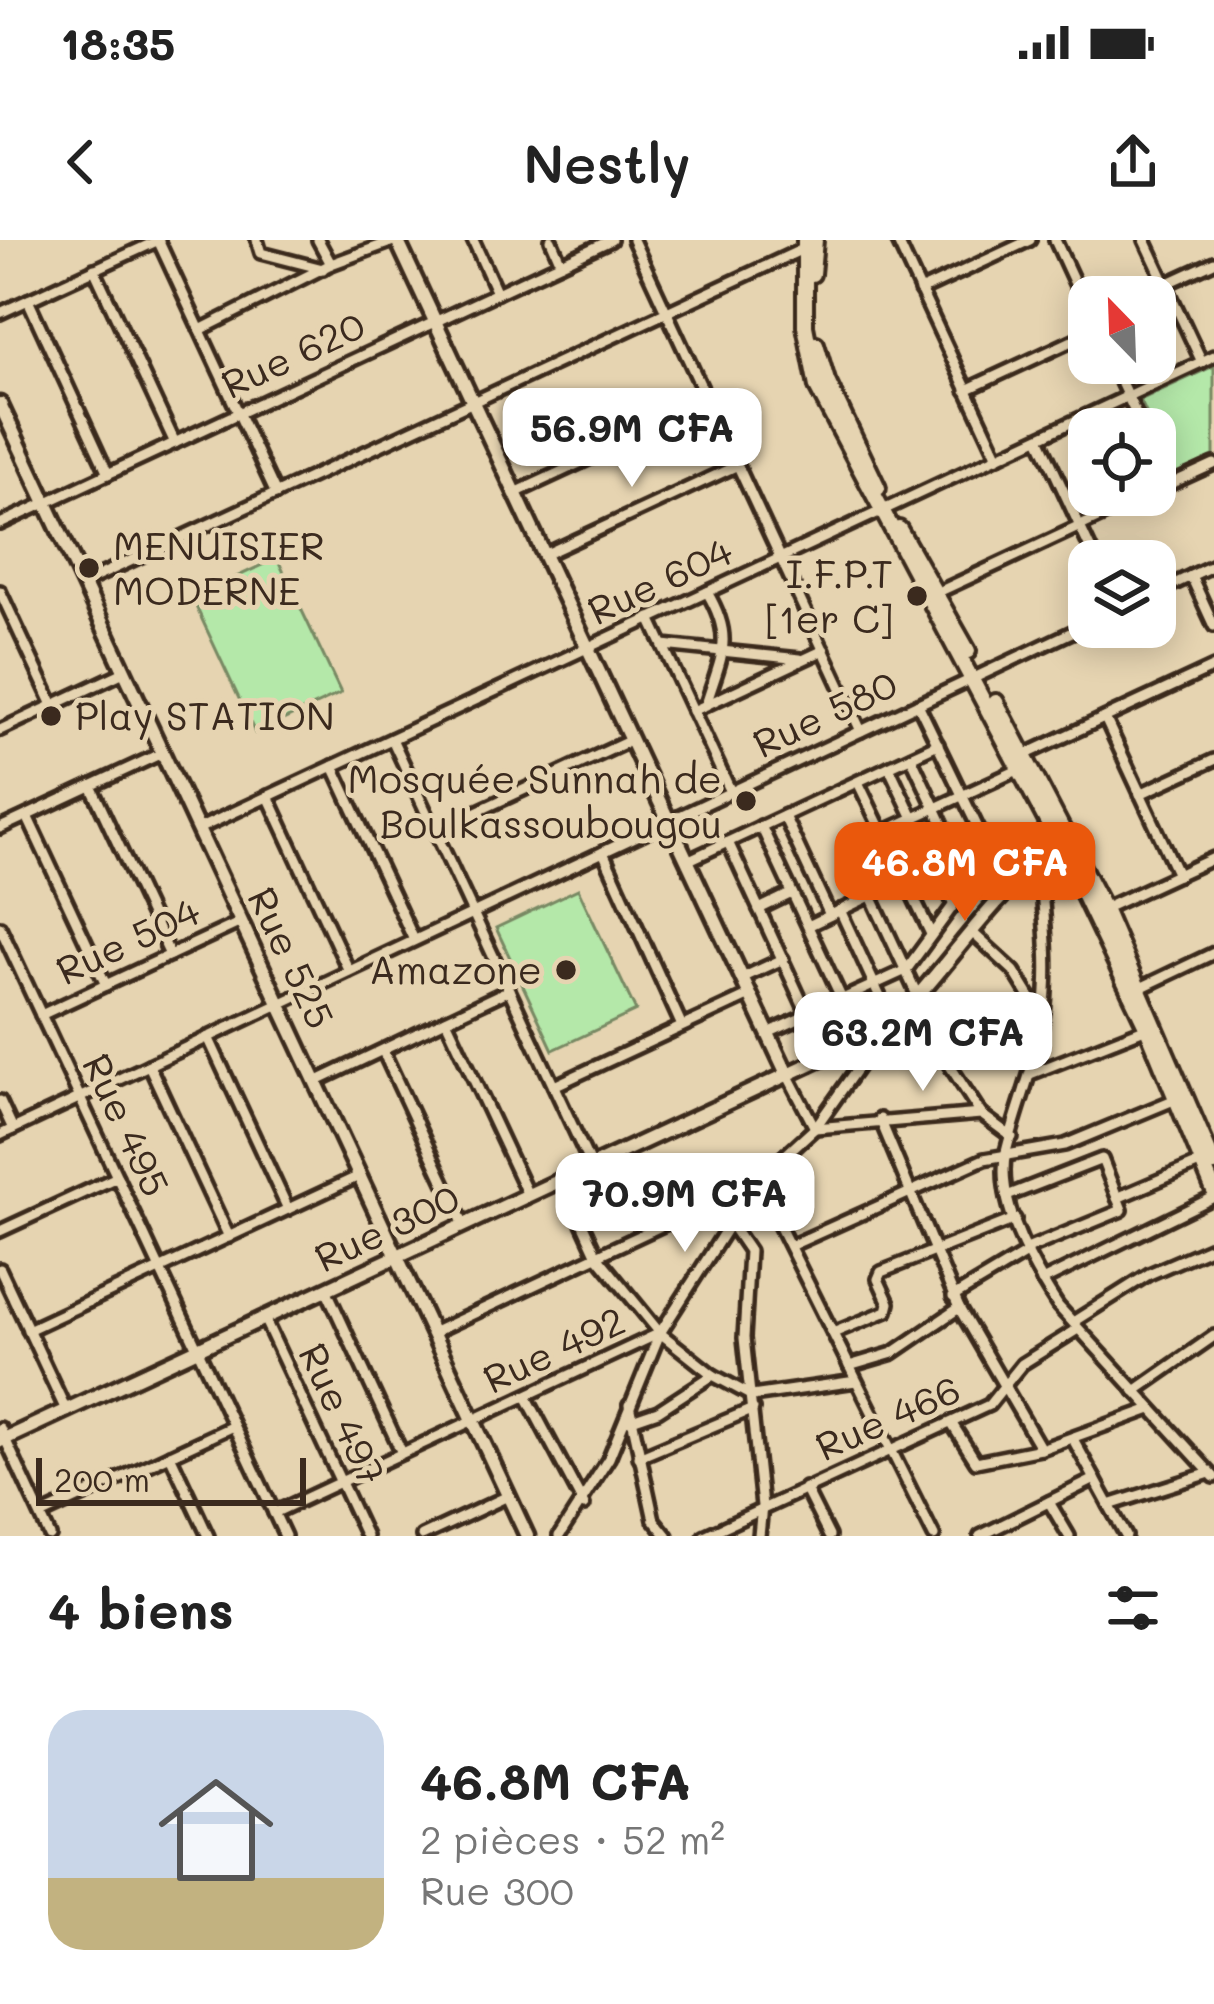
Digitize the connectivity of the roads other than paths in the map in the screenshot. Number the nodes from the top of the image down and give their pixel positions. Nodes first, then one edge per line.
1 (158, 240) edge
2 (257, 240) edge
3 (317, 240) edge
4 (396, 240) edge
5 (473, 240) edge
6 (550, 240) edge
7 (611, 240) edge
8 (633, 240) edge
9 (897, 240) edge
10 (1030, 240) edge
11 (1055, 240) edge
12 (1145, 240) edge
13 (808, 243) edge
14 (1214, 262) edge
15 (561, 263) junction
16 (327, 267) junction
17 (94, 269) junction
18 (1072, 276) edge
19 (1162, 276) edge
20 (1176, 279) edge
21 (920, 291) junction
22 (497, 293) junction
23 (28, 300) junction
24 (1176, 306) edge
25 (666, 312) junction
26 (0, 313) edge
27 (435, 322) junction
28 (200, 330) junction
29 (1068, 343) edge
30 (1214, 356) edge
31 (1202, 362) junction
32 (1122, 384) edge
33 (966, 390) junction
34 (1128, 397) junction
35 (473, 402) junction
36 (0, 404) edge
37 (709, 404) junction
38 (1133, 408) edge
39 (238, 413) junction
40 (4, 426) edge
41 (1039, 438) junction
42 (175, 443) junction
43 (998, 457) junction
44 (1214, 464) edge
45 (738, 465) junction
46 (108, 474) junction
47 (1176, 482) edge
48 (515, 493) junction
49 (276, 494) junction
50 (46, 503) junction
51 (883, 510) junction
52 (1102, 516) edge
53 (0, 524) edge
54 (1080, 526) junction
55 (1086, 540) edge
56 (544, 555) junction
57 (781, 558) junction
58 (1214, 565) edge
59 (1191, 576) junction
60 (1176, 583) edge
61 (83, 584) junction
62 (0, 591) edge
63 (707, 592) junction
64 (932, 595) junction
65 (13, 617) junction
66 (650, 618) junction
67 (0, 623) edge
68 (1214, 626) edge
69 (1068, 633) edge
70 (663, 645) junction
71 (588, 647) junction
72 (724, 649) junction
73 (824, 650) junction
74 (804, 660) junction
75 (1214, 668) edge
76 (124, 672) junction
77 (976, 676) junction
78 (918, 704) junction
79 (53, 705) junction
80 (706, 705) junction
81 (693, 711) junction
82 (1105, 718) junction
83 (0, 730) edge
84 (861, 730) junction
85 (392, 739) junction
86 (631, 740) junction
87 (938, 744) junction
88 (162, 753) junction
89 (911, 757) junction
90 (1214, 760) edge
91 (1023, 762) junction
92 (333, 766) junction
93 (889, 767) junction
94 (858, 782) junction
95 (91, 786) junction
96 (731, 792) junction
97 (1140, 794) junction
98 (268, 796) junction
99 (962, 796) junction
100 (935, 808) junction
101 (27, 816) junction
102 (784, 816) junction
103 (913, 818) junction
104 (669, 821) junction
105 (761, 826) junction
106 (0, 828) edge
107 (197, 829) junction
108 (435, 831) junction
109 (884, 832) junction
110 (984, 841) junction
111 (728, 842) junction
112 (1065, 844) junction
113 (603, 851) junction
114 (991, 854) junction
115 (957, 855) junction
116 (1214, 858) edge
117 (688, 861) junction
118 (1040, 861) junction
119 (935, 865) junction
120 (1178, 875) junction
121 (905, 879) junction
122 (1009, 892) junction
123 (792, 893) junction
124 (871, 896) junction
125 (952, 903) junction
126 (759, 909) junction
127 (1099, 911) junction
128 (473, 913) junction
129 (835, 913) junction
130 (241, 922) junction
131 (808, 926) junction
132 (0, 927) edge
133 (931, 934) junction
134 (974, 934) junction
135 (414, 940) junction
136 (170, 955) junction
137 (1212, 958) edge
138 (783, 959) junction
139 (906, 970) junction
140 (349, 971) junction
141 (742, 978) junction
142 (874, 984) junction
143 (106, 985) junction
144 (509, 990) junction
145 (1136, 990) junction
146 (750, 995) junction
147 (842, 999) junction
148 (915, 1003) junction
149 (279, 1004) junction
150 (41, 1015) junction
151 (808, 1015) junction
152 (1042, 1018) junction
153 (446, 1020) junction
154 (682, 1026) junction
155 (889, 1026) junction
156 (1147, 1028) junction
157 (768, 1034) junction
158 (208, 1037) junction
159 (861, 1040) junction
160 (382, 1051) junction
161 (149, 1065) junction
162 (788, 1074) junction
163 (1030, 1074) junction
164 (316, 1082) junction
165 (554, 1086) junction
166 (80, 1097) junction
167 (1176, 1099) junction
168 (0, 1101) edge
169 (981, 1114) junction
170 (880, 1119) junction
171 (815, 1128) junction
172 (13, 1129) junction
173 (0, 1135) edge
174 (1012, 1137) junction
175 (1006, 1154) junction
176 (1210, 1160) edge
177 (591, 1166) junction
178 (359, 1176) junction
179 (117, 1177) junction
180 (562, 1179) junction
181 (758, 1181) junction
182 (910, 1192) junction
183 (1214, 1194) edge
184 (528, 1195) junction
185 (1007, 1196) junction
186 (1117, 1198) junction
187 (288, 1209) junction
188 (1015, 1219) junction
189 (464, 1225) junction
190 (732, 1226) junction
191 (0, 1231) edge
192 (229, 1237) junction
193 (790, 1246) junction
194 (1214, 1246) edge
195 (934, 1251) junction
196 (1028, 1251) junction
197 (396, 1256) junction
198 (597, 1256) junction
199 (160, 1268) junction
200 (0, 1269) edge
201 (1042, 1281) junction
202 (326, 1289) junction
203 (953, 1297) junction
204 (958, 1308) junction
205 (264, 1318) junction
206 (1076, 1325) junction
207 (28, 1330) junction
208 (432, 1333) junction
209 (833, 1333) junction
210 (660, 1334) junction
211 (1214, 1336) edge
212 (198, 1349) junction
213 (849, 1366) junction
214 (713, 1375) junction
215 (856, 1381) junction
216 (1005, 1388) junction
217 (1135, 1391) junction
218 (526, 1396) junction
219 (752, 1396) junction
220 (753, 1409) junction
221 (1151, 1409) junction
222 (66, 1410) junction
223 (473, 1420) junction
224 (627, 1422) junction
225 (952, 1424) junction
226 (233, 1426) junction
227 (2, 1436) edge
228 (1073, 1439) junction
229 (1041, 1449) junction
230 (891, 1450) junction
231 (402, 1453) junction
232 (170, 1455) junction
233 (639, 1457) junction
234 (1212, 1475) edge
235 (1095, 1479) junction
236 (340, 1482) junction
237 (805, 1488) junction
238 (508, 1496) junction
239 (1049, 1502) junction
240 (1109, 1504) junction
241 (584, 1505) junction
242 (762, 1506) junction
243 (274, 1513) junction
244 (40, 1516) junction
245 (762, 1535) edge
246 (50, 1536) edge
247 (208, 1536) edge
248 (285, 1536) edge
249 (366, 1536) edge
250 (422, 1536) edge
251 (527, 1536) edge
252 (560, 1536) edge
253 (667, 1536) edge
254 (704, 1536) edge
255 (829, 1536) edge
256 (934, 1536) edge
257 (980, 1536) edge
258 (1069, 1536) edge
259 (1126, 1536) edge

1 - 17 street
1 - 28 street
2 - 16 street
3 - 16 street
4 - 16 street
4 - 27 street
5 - 22 street
6 - 15 street
7 - 15 street, Rue 620
8 - 25 street
9 - 21 street
10 - 21 street
11 - 18 street
12 - 19 street
13 - 25 street
13 - 51 main road
14 - 20 street
15 - 22 street, Rue 620
16 - 28 street
17 - 23 street
17 - 42 street
21 - 33 street
22 - 27 street, Rue 620
23 - 26 street
23 - 46 street
24 - 31 street
25 - 35 street
25 - 37 street
27 - 35 street
27 - 39 street, Rue 620
28 - 39 street
29 - 33 street
30 - 31 street, Rue 604
31 - 34 street, Rue 604
32 - 34 street
33 - 43 street
34 - 38 street
34 - 41 street, Rue 604
35 - 48 street
35 - 49 street
36 - 40 street, Rue 525
37 - 45 street
37 - 48 street
39 - 42 street, Rue 620
39 - 49 street
40 - 50 street, Rue 525
41 - 43 street, Rue 604
41 - 54 street
42 - 46 street, Rue 620
43 - 51 street, Rue 604
44 - 47 street
45 - 56 street
45 - 57 street
46 - 50 street, Rue 620
48 - 56 street
49 - 61 street
50 - 53 street, Rue 620
50 - 61 street, Rue 525
51 - 57 street, Rue 604
51 - 64 main road
52 - 54 street
54 - 55 street
54 - 64 street
56 - 71 street
57 - 63 street, Rue 604
57 - 73 street
58 - 59 street
59 - 60 street
59 - 68 street
61 - 76 street, Rue 525
62 - 65 street
63 - 66 street, Rue 604
63 - 72 street
64 - 77 main road
65 - 67 street
65 - 79 street
66 - 70 street
66 - 71 street, Rue 604
69 - 77 street, Rue 580
70 - 72 street
70 - 81 street
71 - 85 street, Rue 604
71 - 86 street
72 - 74 street
72 - 80 street
73 - 74 street
73 - 84 street
74 - 80 street
75 - 82 street
76 - 79 street
76 - 88 street, Rue 525
77 - 78 street, Rue 580
77 - 91 main road
78 - 84 street, Rue 580
78 - 87 street
79 - 83 street
80 - 81 street
81 - 96 street
82 - 91 street
82 - 97 street
84 - 96 street, Rue 580
85 - 92 street, Rue 604
85 - 108 street
86 - 104 street
86 - 108 street
87 - 89 street
87 - 99 street
88 - 95 street
88 - 107 street, Rue 525
89 - 93 street
89 - 100 street
90 - 97 street
91 - 99 street
91 - 112 main road
92 - 98 street, Rue 604
92 - 135 street
93 - 94 street
93 - 103 street
94 - 102 street
94 - 109 street
95 - 101 street
95 - 136 street
96 - 104 street, Rue 580
97 - 120 street
98 - 107 street, Rue 604
98 - 140 street
99 - 100 street
99 - 110 street
100 - 103 street
100 - 115 street
101 - 106 street
101 - 143 street
102 - 105 street
102 - 129 street
103 - 109 street
103 - 119 street
104 - 113 street, Rue 580
104 - 117 street
105 - 111 street
105 - 123 street
107 - 130 street, Rue 525
108 - 128 street
109 - 121 street
110 - 114 street
110 - 115 street
111 - 117 street
111 - 126 street
112 - 118 street, Rue 300
112 - 127 main road
113 - 128 street, Rue 580
113 - 154 street
114 - 122 street
114 - 125 street
115 - 119 street
116 - 120 street
117 - 141 street
118 - 122 street, Rue 300
118 - 152 street
119 - 121 street
119 - 125 street
120 - 127 street
121 - 124 street
121 - 133 street
122 - 134 street, Rue 300
123 - 126 street
123 - 131 street
124 - 129 street
124 - 139 street
125 - 133 street
126 - 138 street
127 - 145 main road
128 - 135 street, Rue 580
128 - 144 street
129 - 131 street
129 - 142 street
130 - 136 street, Rue 504
130 - 149 street, Rue 525
131 - 147 street
132 - 150 street, Rue 495
133 - 139 street
134 - 148 street, Rue 300
134 - 152 street
135 - 140 street, Rue 580
136 - 143 street, Rue 504
137 - 145 street
138 - 141 street
138 - 151 street
139 - 142 street
139 - 148 street
140 - 149 street, Rue 580
141 - 146 street
142 - 147 street
142 - 155 street
143 - 150 street, Rue 504
144 - 153 street
144 - 165 street
145 - 156 main road
145 - 176 main road
146 - 154 street
146 - 157 street
147 - 151 street
147 - 159 street
148 - 155 street, Rue 300
148 - 169 street
149 - 158 street, Rue 580
149 - 164 street, Rue 525
150 - 166 street, Rue 495
151 - 157 street
152 - 163 street
153 - 160 street
153 - 184 street
154 - 165 street
155 - 159 street, Rue 300
155 - 171 street
156 - 163 street
156 - 167 main road
157 - 162 street
158 - 161 street, Rue 580
158 - 187 street
159 - 162 street, Rue 300
160 - 164 street
160 - 189 street
161 - 166 street, Rue 580
161 - 192 street
162 - 171 street
162 - 177 street, Rue 300
163 - 174 street
164 - 178 street, Rue 525
165 - 177 street
166 - 172 street, Rue 580
166 - 179 street, Rue 495
167 - 175 street
167 - 176 main road
168 - 172 street
169 - 170 street
169 - 174 street
170 - 171 street
170 - 182 street
171 - 181 street
172 - 173 street, Rue 580
174 - 175 street
175 - 182 street
175 - 185 street
176 - 183 main road
176 - 186 street
177 - 180 street, Rue 300
178 - 187 street
178 - 197 street, Rue 525
179 - 191 street
179 - 199 street, Rue 495
180 - 184 street, Rue 300
180 - 198 street
181 - 190 street
181 - 193 street
181 - 198 street
182 - 193 street
182 - 195 street
183 - 201 street
184 - 189 street, Rue 300
185 - 186 street
185 - 188 street
186 - 196 street
187 - 192 street
188 - 195 street
188 - 196 street
189 - 197 street, Rue 300
190 - 210 street
190 - 219 street
192 - 199 street
193 - 209 street
194 - 206 street, Rue 466
195 - 203 street
195 - 209 street
196 - 201 street
196 - 203 street
197 - 202 street, Rue 300
197 - 208 street, Rue 525
198 - 208 street
198 - 210 street
199 - 207 street
199 - 212 street, Rue 495
200 - 207 street
201 - 206 street
202 - 205 street, Rue 300
202 - 231 street
203 - 204 street
204 - 213 street
204 - 216 street
205 - 212 street, Rue 300
205 - 236 street, Rue 497
206 - 216 street, Rue 466
206 - 217 street
207 - 222 street
208 - 223 street, Rue 525
209 - 213 street
210 - 214 street
210 - 218 street, Rue 492
210 - 224 street
211 - 217 street
212 - 222 street, Rue 300
212 - 226 street, Rue 495
213 - 215 street
214 - 219 street
214 - 224 street
215 - 219 street
215 - 230 street
216 - 225 street, Rue 466
216 - 229 street
217 - 221 street
218 - 223 street, Rue 492
218 - 241 street
219 - 220 street
220 - 233 street
220 - 242 street
221 - 228 street
221 - 234 street
222 - 227 street, Rue 300
223 - 231 street, Rue 492
223 - 238 street, Rue 525
224 - 233 street
224 - 241 street
225 - 229 street
225 - 230 street, Rue 466
226 - 232 street
226 - 243 street, Rue 495
227 - 244 street
228 - 229 street
228 - 235 street
230 - 237 street, Rue 466
230 - 256 street
231 - 236 street, Rue 492
232 - 244 street
232 - 247 street
233 - 253 street
234 - 240 street
235 - 239 street
235 - 240 street
236 - 243 street, Rue 492
236 - 249 street, Rue 497
237 - 242 street, Rue 466
237 - 255 street
238 - 250 street
238 - 251 street, Rue 525
239 - 257 street
239 - 258 street
240 - 259 street
241 - 252 street
242 - 245 street
242 - 254 street, Rue 466
243 - 248 street, Rue 495
244 - 246 street

